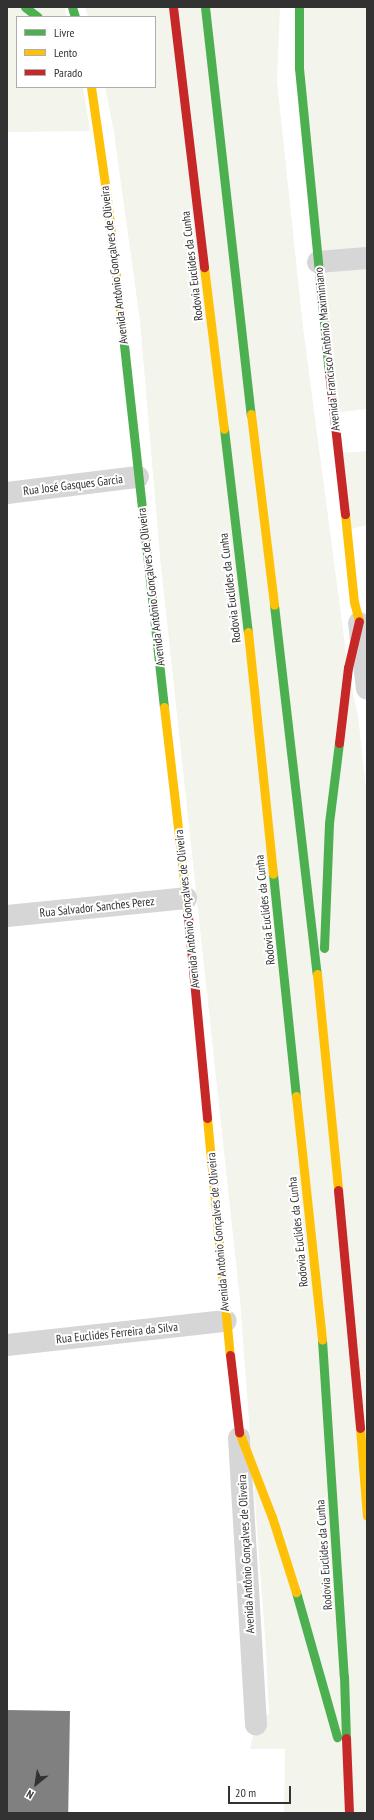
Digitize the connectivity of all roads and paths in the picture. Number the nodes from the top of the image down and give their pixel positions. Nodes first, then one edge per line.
1 (26, 7) edge
2 (173, 7) edge
3 (205, 7) edge
4 (299, 7) edge
5 (37, 16) edge
6 (88, 88) edge
7 (91, 88) edge
8 (93, 97) junction
9 (367, 258) edge
10 (318, 262) junction
11 (138, 476) junction
12 (7, 493) edge
13 (360, 608) edge
14 (367, 690) edge
15 (186, 898) junction
16 (7, 916) edge
17 (319, 989) junction
18 (226, 1321) junction
19 (7, 1345) edge
20 (239, 1432) junction
21 (367, 1516) edge
22 (256, 1724) dead end
23 (349, 1780) junction
24 (349, 1813) edge

1 - 5 main road
2 - 23 main road, Rodovia Euclides da Cunha
3 - 17 main road
4 - 10 main road, Avenida Francisco Antônio Maximiniano
6 - 8 main road, Avenida Antônio Gonçalves de Oliveira
7 - 8 main road, Avenida Antônio Gonçalves de Oliveira
8 - 11 main road, Avenida Antônio Gonçalves de Oliveira
9 - 10 street
10 - 13 main road, Avenida Francisco Antônio Maximiniano
11 - 12 street, Rua José Gasques Garcia
11 - 15 main road, Avenida Antônio Gonçalves de Oliveira
13 - 14 street, Avenida Francisco Antônio Maximiniano
13 - 17 main road
15 - 16 street, Rua Salvador Sanches Perez
15 - 18 main road, Avenida Antônio Gonçalves de Oliveira
17 - 21 main road
18 - 19 street, Rua Euclides Ferreira da Silva
18 - 20 main road, Avenida Antônio Gonçalves de Oliveira
20 - 22 street, Avenida Antônio Gonçalves de Oliveira
20 - 23 main road
23 - 24 main road, Rodovia Euclides da Cunha

